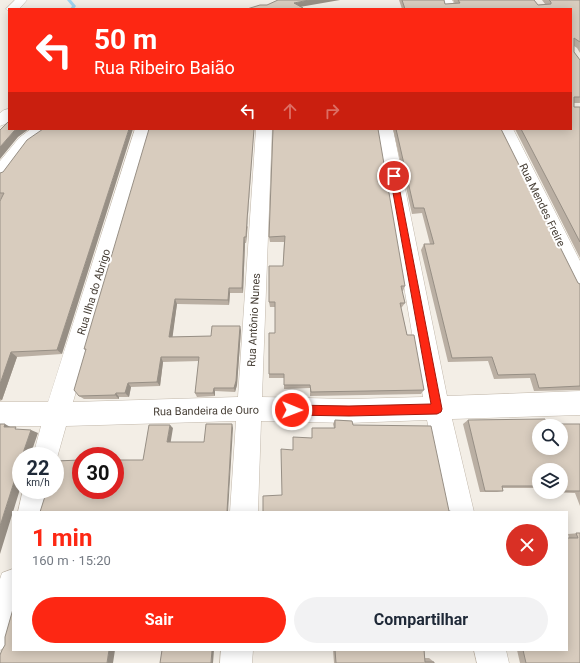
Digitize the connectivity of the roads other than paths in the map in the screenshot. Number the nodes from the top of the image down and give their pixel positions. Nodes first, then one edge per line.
1 (21, 0) edge
2 (12, 8) edge
3 (8, 114) edge
4 (0, 121) edge
5 (143, 130) edge
6 (264, 130) edge
7 (385, 130) edge
8 (505, 130) edge
9 (37, 133) edge
10 (0, 173) edge
11 (580, 281) edge
12 (580, 404) edge
13 (437, 409) junction
14 (249, 410) junction
15 (0, 414) edge
16 (57, 414) junction
17 (48, 447) edge
18 (35, 499) edge
19 (32, 511) edge
20 (244, 511) edge
21 (460, 511) edge
22 (12, 588) edge
23 (0, 634) edge
24 (237, 651) edge
25 (490, 651) edge
26 (236, 663) edge
27 (493, 663) edge

1 - 2 street
3 - 4 street
5 - 16 street, Rua Ilha do Abrigo
6 - 14 street, Rua Antônio Nunes
7 - 13 street
8 - 11 street, Rua Mendes Freire
9 - 10 street
12 - 13 street, Rua Bandeira de Ouro
13 - 14 street, Rua Bandeira de Ouro
13 - 21 street
14 - 16 street, Rua Bandeira de Ouro
14 - 20 street, Rua Antônio Nunes
15 - 16 street, Rua Bandeira de Ouro
16 - 17 street, Rua Ilha do Abrigo
18 - 19 street
22 - 23 street
24 - 26 street
25 - 27 street

